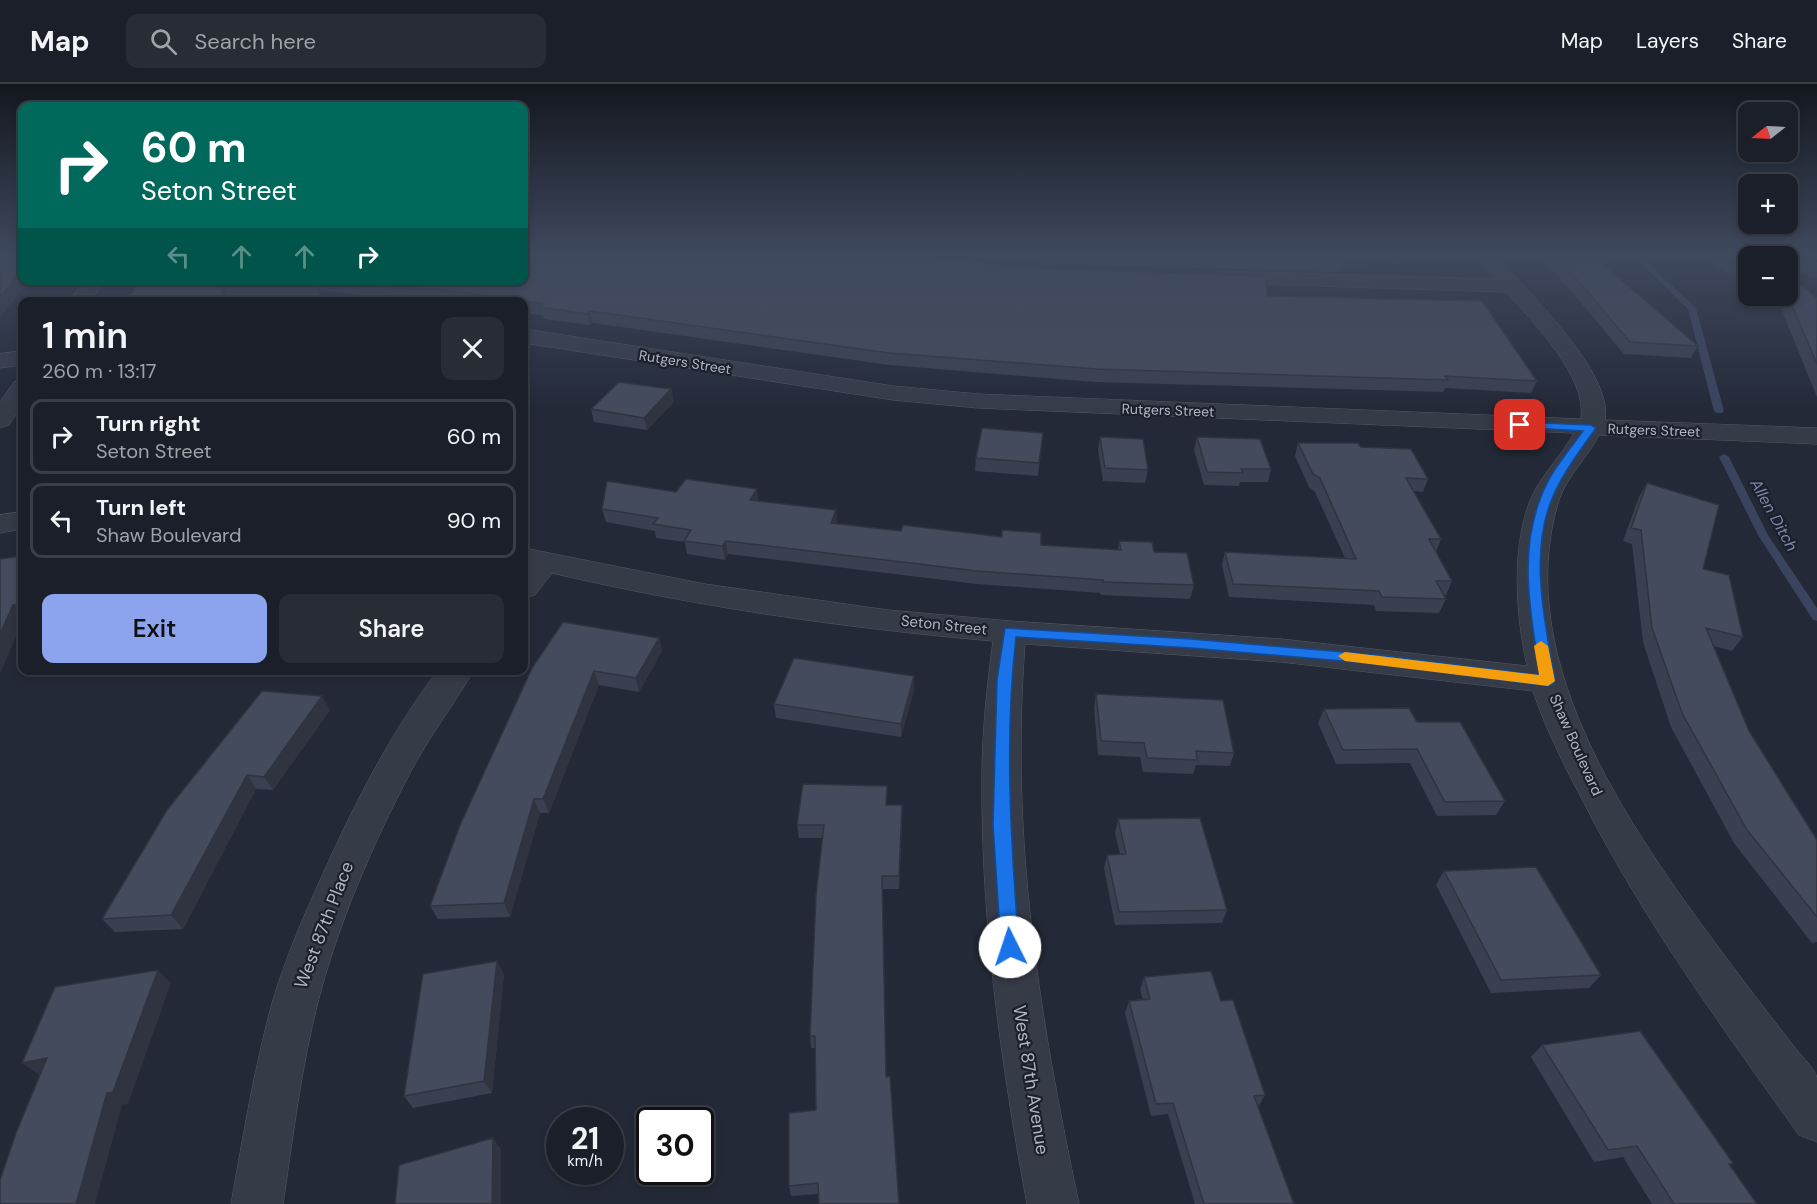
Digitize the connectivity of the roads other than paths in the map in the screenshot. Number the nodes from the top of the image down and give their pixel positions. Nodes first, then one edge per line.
1 (1529, 306) edge
2 (528, 337) edge
3 (18, 359) edge
4 (0, 361) edge
5 (18, 393) edge
6 (0, 420) edge
7 (1591, 428) junction
8 (1817, 435) edge
9 (18, 522) edge
10 (0, 524) edge
11 (534, 560) edge
12 (528, 577) edge
13 (1010, 632) junction
14 (453, 675) edge
15 (1548, 681) junction
16 (1817, 1117) edge
17 (257, 1204) edge
18 (1053, 1204) edge

1 - 7 street
2 - 7 street, Rutgers Street
3 - 4 street
5 - 6 street
7 - 8 street, Rutgers Street
7 - 15 street, Shaw Boulevard
9 - 10 street
11 - 12 street
11 - 13 street, Seton Street
13 - 15 street, Seton Street
13 - 18 street, West 87th Avenue
14 - 17 street, West 87th Place
15 - 16 street, Shaw Boulevard

